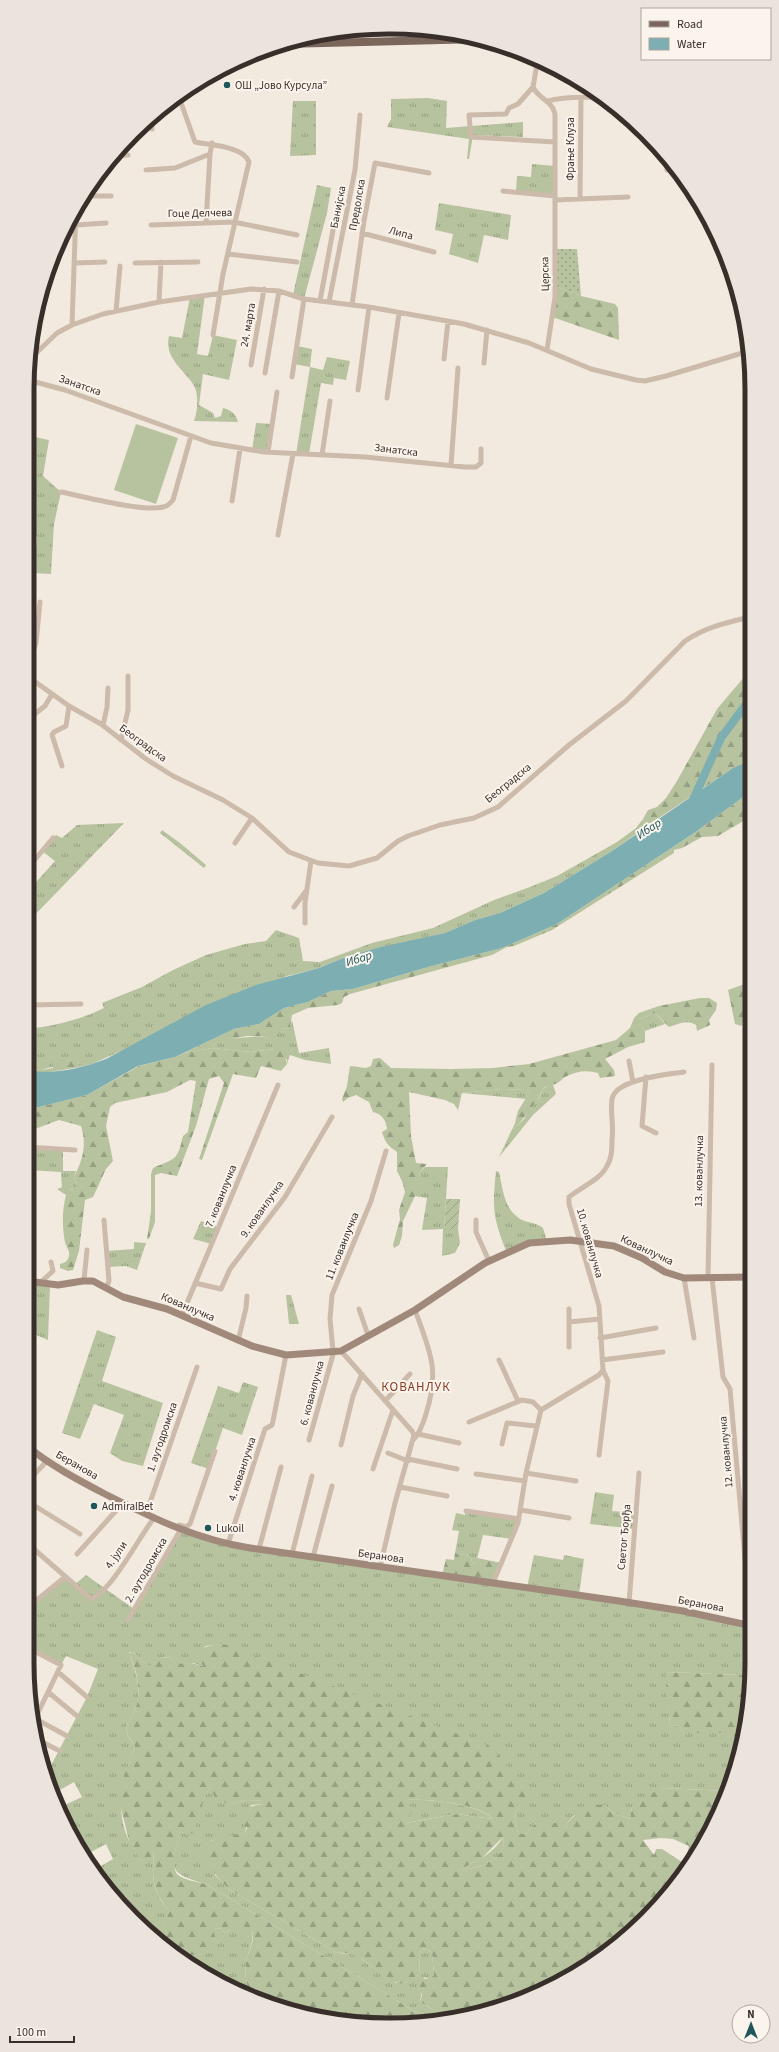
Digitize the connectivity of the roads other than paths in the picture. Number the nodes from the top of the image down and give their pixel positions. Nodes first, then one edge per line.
1 (423, 36) edge
2 (336, 38) edge
3 (452, 40) edge
4 (309, 43) edge
5 (537, 66) edge
6 (534, 87) junction
7 (592, 97) edge
8 (581, 98) junction
9 (548, 101) junction
10 (181, 102) edge
11 (360, 115) dead end
12 (152, 125) edge
13 (152, 129) dead end
14 (556, 142) junction
15 (212, 143) junction
16 (210, 154) junction
17 (122, 155) edge
18 (128, 155) dead end
19 (146, 170) dead end
20 (429, 173) dead end
21 (503, 192) dead end
22 (92, 196) edge
23 (111, 196) dead end
24 (628, 197) dead end
25 (555, 198) junction
26 (580, 199) junction
27 (336, 214) dead end
28 (234, 222) junction
29 (106, 223) dead end
30 (206, 223) junction
31 (76, 225) joint
32 (151, 225) dead end
33 (362, 233) junction
34 (296, 235) dead end
35 (434, 252) dead end
36 (228, 254) junction
37 (105, 262) dead end
38 (161, 262) junction
39 (198, 262) dead end
40 (297, 262) dead end
41 (74, 263) junction
42 (135, 263) dead end
43 (120, 266) dead end
44 (264, 289) junction
45 (279, 291) junction
46 (219, 294) junction
47 (304, 299) junction
48 (320, 301) junction
49 (159, 302) junction
50 (330, 302) junction
51 (352, 305) junction
52 (369, 307) junction
53 (116, 311) junction
54 (400, 313) junction
55 (448, 321) junction
56 (72, 325) junction
57 (487, 330) junction
58 (213, 335) dead end
59 (547, 350) junction
60 (36, 353) edge
61 (743, 353) edge
62 (444, 359) dead end
63 (484, 363) dead end
64 (251, 365) dead end
65 (458, 368) dead end
66 (265, 373) dead end
67 (292, 377) dead end
68 (34, 382) edge
69 (358, 390) dead end
70 (277, 392) dead end
71 (387, 398) dead end
72 (330, 401) dead end
73 (191, 436) junction
74 (240, 449) junction
75 (481, 449) dead end
76 (268, 452) junction
77 (293, 454) junction
78 (322, 455) junction
79 (451, 465) junction
80 (61, 492) dead end
81 (232, 501) dead end
82 (278, 535) dead end
83 (40, 602) dead end
84 (745, 618) edge
85 (34, 649) edge
86 (128, 676) dead end
87 (34, 681) edge
88 (108, 688) dead end
89 (52, 694) junction
90 (69, 706) junction
91 (34, 714) edge
92 (103, 725) junction
93 (121, 740) junction
94 (62, 766) dead end
95 (252, 818) junction
96 (53, 838) dead end
97 (234, 843) dead end
98 (34, 861) edge
99 (311, 861) junction
100 (307, 890) junction
101 (294, 907) dead end
102 (306, 923) dead end
103 (81, 1004) dead end
104 (34, 1006) edge
105 (629, 1061) dead end
106 (712, 1065) dead end
107 (684, 1072) dead end
108 (646, 1077) junction
109 (633, 1082) junction
110 (278, 1085) dead end
111 (332, 1117) dead end
112 (656, 1133) dead end
113 (34, 1147) edge
114 (75, 1150) dead end
115 (386, 1151) dead end
116 (104, 1220) dead end
117 (476, 1220) dead end
118 (579, 1240) junction
119 (87, 1250) dead end
120 (489, 1261) junction
121 (51, 1262) dead end
122 (745, 1277) edge
123 (684, 1278) junction
124 (710, 1278) junction
125 (84, 1280) junction
126 (34, 1282) edge
127 (195, 1282) junction
128 (39, 1283) junction
129 (106, 1288) junction
130 (247, 1296) dead end
131 (568, 1309) dead end
132 (359, 1310) dead end
133 (415, 1310) junction
134 (182, 1315) junction
135 (600, 1319) junction
136 (569, 1322) junction
137 (656, 1328) dead end
138 (368, 1335) junction
139 (600, 1338) junction
140 (694, 1338) dead end
141 (238, 1341) junction
142 (569, 1347) dead end
143 (336, 1351) junction
144 (663, 1352) dead end
145 (286, 1355) junction
146 (498, 1360) dead end
147 (602, 1360) junction
148 (197, 1367) dead end
149 (603, 1370) junction
150 (362, 1374) junction
151 (410, 1374) dead end
152 (385, 1401) junction
153 (518, 1401) junction
154 (393, 1410) junction
155 (541, 1410) junction
156 (470, 1422) dead end
157 (536, 1426) junction
158 (418, 1434) junction
159 (414, 1439) junction
160 (309, 1440) dead end
161 (459, 1443) dead end
162 (502, 1444) dead end
163 (341, 1445) dead end
164 (34, 1451) edge
165 (215, 1451) dead end
166 (388, 1453) dead end
167 (599, 1455) dead end
168 (408, 1460) junction
169 (47, 1461) junction
170 (281, 1467) dead end
171 (373, 1469) dead end
172 (457, 1469) dead end
173 (526, 1473) junction
174 (476, 1474) dead end
175 (639, 1474) dead end
176 (34, 1475) edge
177 (312, 1476) dead end
178 (525, 1481) junction
179 (576, 1481) dead end
180 (332, 1486) dead end
181 (400, 1487) junction
182 (447, 1496) dead end
183 (123, 1503) junction
184 (34, 1505) edge
185 (521, 1510) junction
186 (466, 1511) dead end
187 (146, 1514) junction
188 (569, 1518) dead end
189 (156, 1519) junction
190 (519, 1519) junction
191 (181, 1529) junction
192 (80, 1534) dead end
193 (228, 1544) junction
194 (34, 1549) edge
195 (260, 1549) junction
196 (745, 1550) edge
197 (77, 1554) dead end
198 (292, 1554) junction
199 (313, 1557) junction
200 (380, 1567) junction
201 (64, 1577) junction
202 (493, 1583) junction
203 (34, 1602) edge
204 (629, 1603) junction
205 (128, 1620) dead end
206 (745, 1625) edge
207 (34, 1653) edge
208 (58, 1672) junction
209 (48, 1692) junction
210 (87, 1697) dead end
211 (38, 1714) edge
212 (77, 1716) dead end
213 (39, 1720) edge
214 (67, 1736) dead end
215 (43, 1743) edge
216 (60, 1751) dead end

1 - 2 main road
3 - 4 main road
5 - 6 street
6 - 9 street, Церска
6 - 14 street
7 - 8 street
8 - 9 street
8 - 26 street, Фрање Клуза
9 - 14 street, Церска
10 - 15 street
11 - 50 street, Банијска
12 - 13 street
14 - 25 street, Церска
15 - 16 street
15 - 28 street
16 - 19 street
16 - 30 street
17 - 18 street
20 - 33 street, Предолска
21 - 25 street
22 - 23 street
24 - 26 street
25 - 26 street
25 - 59 street, Церска
27 - 48 street
28 - 30 street, Гоце Делчева
28 - 34 street, Гоце Делчева
28 - 36 street
29 - 31 street
30 - 32 street, Гоце Делчева
31 - 41 street
33 - 35 street, Липа
33 - 51 street, Предолска
36 - 40 street
36 - 46 street
37 - 41 street
38 - 39 street
38 - 42 street
38 - 49 street
41 - 56 street
43 - 53 street
44 - 45 street
44 - 46 street
44 - 64 street, 24. марта
45 - 47 street
45 - 66 street
46 - 49 street
46 - 58 street
47 - 48 street
47 - 67 street
48 - 50 street
49 - 53 street
50 - 51 street
51 - 52 street
52 - 54 street
52 - 69 street
53 - 56 street
54 - 55 street
54 - 71 street
55 - 57 street
55 - 62 street
56 - 60 street
57 - 59 street
57 - 63 street
59 - 61 street
65 - 79 street
68 - 73 street, Занатска
70 - 76 street
72 - 78 street
73 - 74 street, Занатска
73 - 80 street
74 - 76 street, Занатска
74 - 81 street
75 - 79 street, Занатска
76 - 77 street, Занатска
77 - 78 street, Занатска
77 - 82 street
78 - 79 street, Занатска
83 - 85 street
84 - 99 street, Београдска
86 - 93 street
87 - 89 street, Београдска
88 - 92 street
89 - 90 street, Београдска
89 - 91 street
90 - 92 street, Београдска
90 - 94 street
92 - 93 street, Београдска
93 - 95 street, Београдска
95 - 97 street
95 - 99 street, Београдска
96 - 98 street
99 - 100 street
100 - 101 street
100 - 102 street
103 - 104 street
105 - 109 street
106 - 124 street, 13. кованлучка
107 - 108 street, 10. кованлучка
108 - 109 street, 10. кованлучка
108 - 112 street
109 - 118 street, 10. кованлучка
110 - 127 street, 7. кованлучка
111 - 127 street, 9. кованлучка
113 - 114 street
115 - 143 street, 11. кованлучка
116 - 129 street
117 - 120 street
118 - 120 street, Кованлучка
118 - 123 street, Кованлучка
118 - 135 street, 10. кованлучка
119 - 125 street
120 - 133 street, Кованлучка
121 - 128 street
122 - 124 street, Кованлучка
123 - 124 street, Кованлучка
123 - 140 street
124 - 196 street, 12. кованлучка
125 - 128 street, Кованлучка
125 - 129 street, Кованлучка
126 - 128 street, Кованлучка
127 - 134 street, 7. кованлучка
129 - 134 street, Кованлучка
130 - 141 street
131 - 136 street
132 - 138 street
133 - 138 street, Кованлучка
133 - 158 street
134 - 141 street, Кованлучка
135 - 136 street
135 - 139 street, 10. кованлучка
136 - 142 street
137 - 139 street
138 - 143 street, Кованлучка
139 - 147 street, 10. кованлучка
141 - 145 street, Кованлучка
143 - 145 street, Кованлучка
143 - 150 street
143 - 160 street, 6. кованлучка
144 - 147 street
145 - 193 street, 4. кованлучка
146 - 153 street
147 - 149 street, 10. кованлучка
148 - 187 street, 1. аутодромска
149 - 155 street
149 - 167 street, 10. кованлучка
150 - 152 street
150 - 163 street
151 - 152 street
152 - 154 street
153 - 155 street
153 - 156 street
154 - 159 street
154 - 171 street
155 - 157 street
157 - 162 street
157 - 173 street
158 - 159 street
158 - 161 street
159 - 168 street
164 - 169 street, Беранова
165 - 189 street
166 - 168 street
168 - 172 street
168 - 181 street
169 - 176 street
169 - 183 street, Беранова
170 - 195 street
173 - 178 street
173 - 179 street
174 - 178 street
175 - 204 street, Светог Ђорђа
177 - 198 street
178 - 185 street
180 - 199 street
181 - 182 street
181 - 200 street
183 - 187 street, Беранова
183 - 197 street
184 - 192 street
185 - 188 street
185 - 190 street
186 - 190 street
187 - 189 street, Беранова
189 - 191 street, Беранова
189 - 201 street, 4. јули
190 - 202 street
191 - 193 street, Беранова
191 - 205 street, 2. аутодромска
193 - 195 street, Беранова
194 - 201 street
195 - 198 street, Беранова
198 - 199 street, Беранова
199 - 200 street, Беранова
200 - 202 street, Беранова
201 - 203 street
202 - 204 street, Беранова
204 - 206 street, Беранова
207 - 208 street
208 - 209 street
208 - 210 street
209 - 211 street
209 - 212 street
213 - 214 street
215 - 216 street

